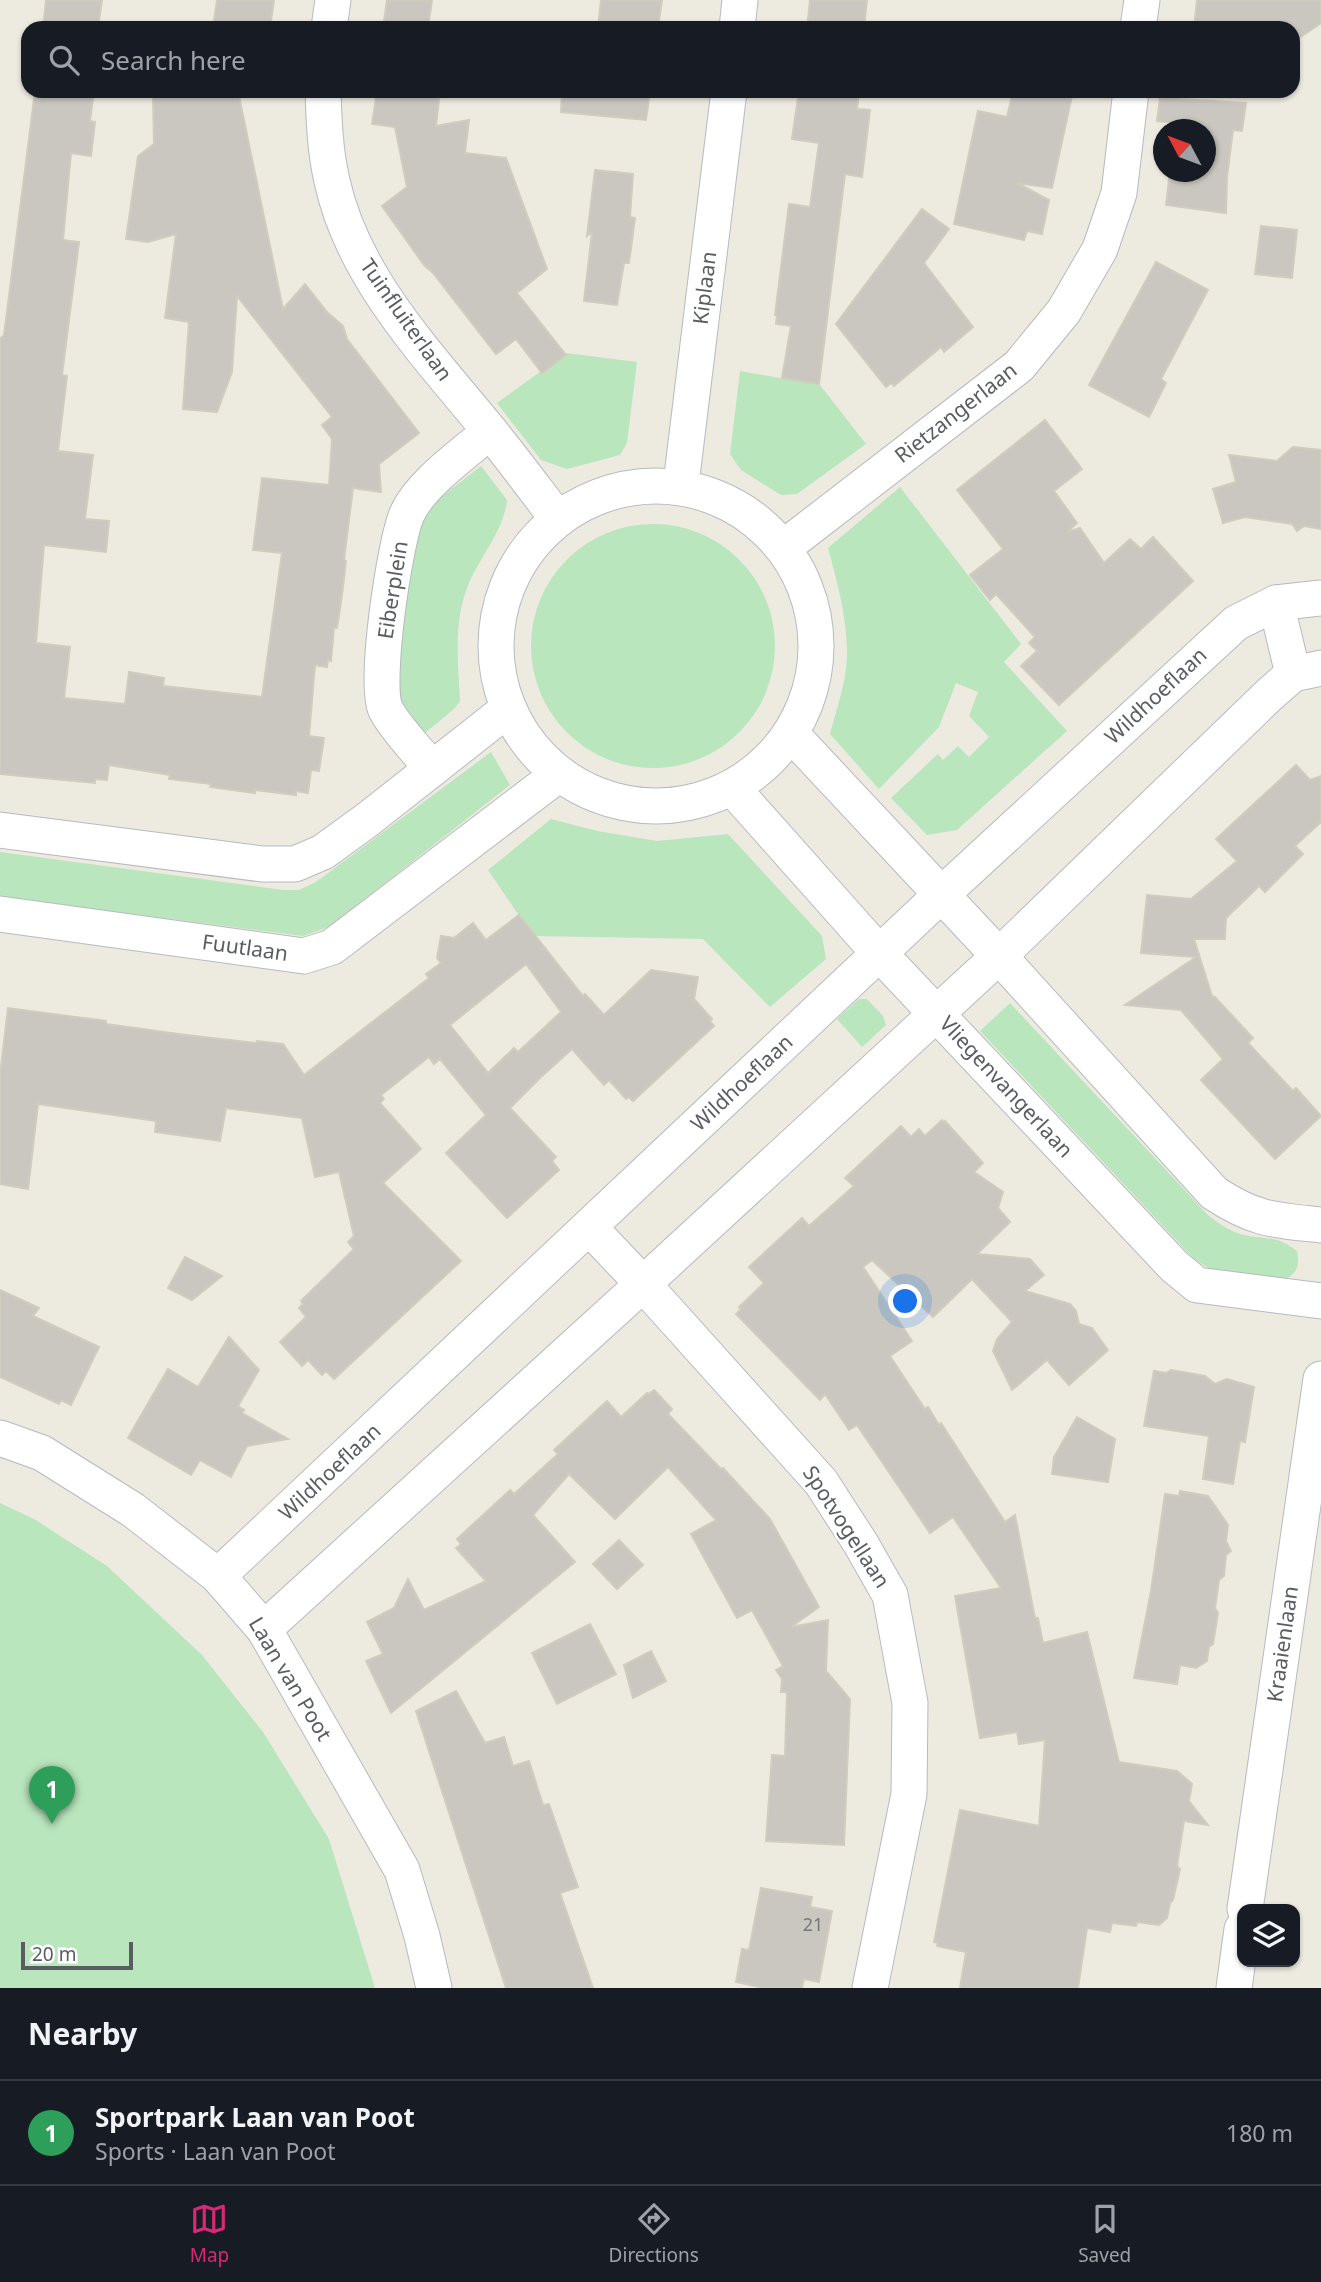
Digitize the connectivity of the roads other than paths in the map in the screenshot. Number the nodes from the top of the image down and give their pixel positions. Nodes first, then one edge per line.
1 (333, 0) edge
2 (740, 0) edge
3 (1142, 0) edge
4 (330, 21) edge
5 (738, 21) edge
6 (1139, 21) edge
7 (323, 98) edge
8 (728, 98) edge
9 (1130, 98) edge
10 (491, 432) junction
11 (681, 484) junction
12 (557, 518) junction
13 (787, 545) junction
14 (1321, 598) edge
15 (1276, 604) junction
16 (1307, 671) edge
17 (508, 709) junction
18 (793, 736) junction
19 (432, 769) junction
20 (559, 774) junction
21 (735, 791) junction
22 (0, 830) edge
23 (941, 895) junction
24 (0, 914) edge
25 (880, 954) junction
26 (999, 956) junction
27 (936, 1013) junction
28 (1321, 1226) edge
29 (589, 1227) junction
30 (643, 1284) junction
31 (1321, 1301) edge
32 (1321, 1379) edge
33 (0, 1438) edge
34 (218, 1576) junction
35 (264, 1629) junction
36 (1246, 1904) edge
37 (1237, 1966) edge
38 (434, 1988) edge
39 (870, 1988) edge
40 (1234, 1988) edge

1 - 4 street
2 - 5 street
3 - 6 street
7 - 10 street, Tuinfluiterlaan
8 - 11 street, Kiplaan
9 - 13 street, Rietzangerlaan
10 - 12 street, Tuinfluiterlaan
10 - 19 street, Eiberplein
11 - 12 street
11 - 13 street
12 - 17 street
13 - 18 street
14 - 15 street, Wildhoeflaan
15 - 16 street
15 - 23 street, Wildhoeflaan
16 - 26 street
17 - 19 street
17 - 20 street
18 - 21 street
18 - 23 street
19 - 22 street
20 - 21 street
20 - 24 street, Fuutlaan
21 - 25 street, Vliegenvangerlaan
23 - 25 street, Wildhoeflaan
23 - 26 street
25 - 27 street, Vliegenvangerlaan
25 - 29 street, Wildhoeflaan
26 - 27 street
26 - 28 street
27 - 30 street
27 - 31 street, Vliegenvangerlaan
29 - 30 street, Spotvogellaan
29 - 34 street, Wildhoeflaan
30 - 35 street
30 - 39 street, Spotvogellaan
32 - 36 street, Kraaienlaan
33 - 34 street, Laan van Poot
34 - 35 street, Laan van Poot
35 - 38 street, Laan van Poot
37 - 40 street

